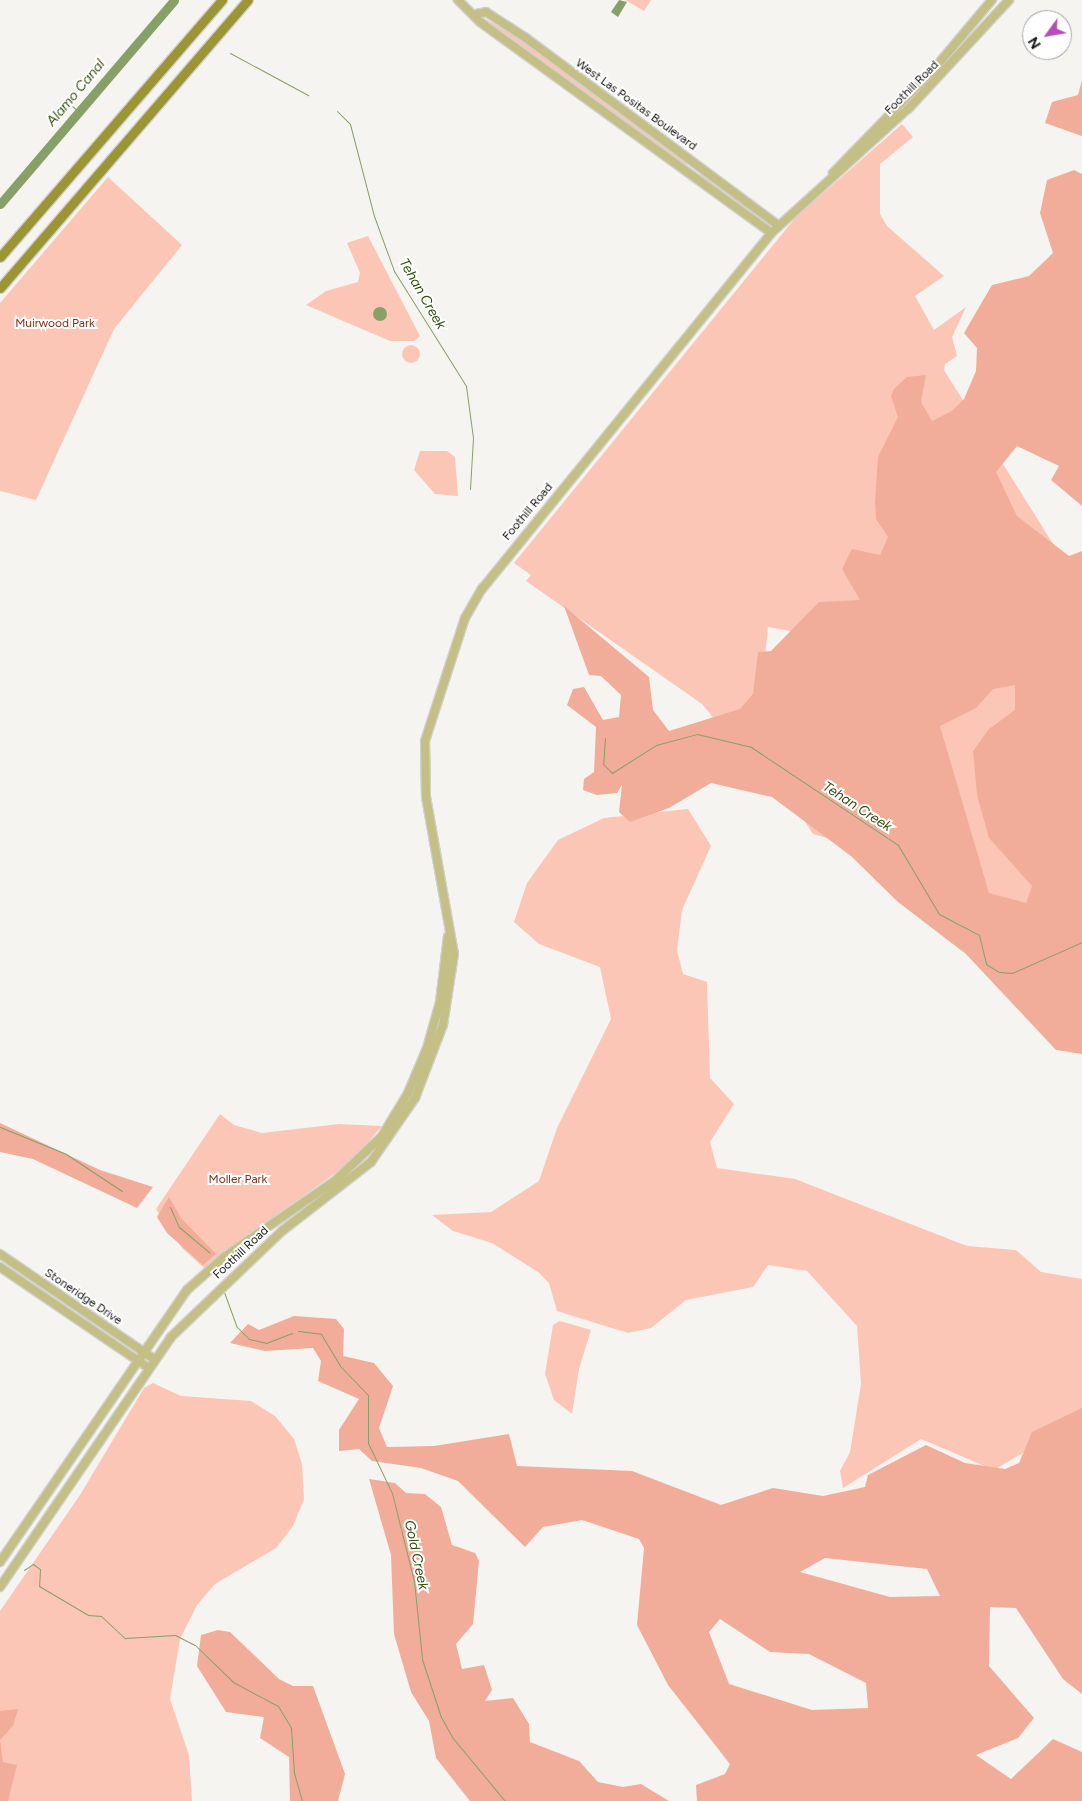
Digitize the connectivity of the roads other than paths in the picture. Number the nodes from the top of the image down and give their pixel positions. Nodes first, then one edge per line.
1 (222, 0) edge
2 (248, 0) edge
3 (458, 0) edge
4 (992, 0) edge
5 (1009, 0) edge
6 (476, 14) junction
7 (823, 184) junction
8 (778, 225) junction
9 (771, 233) junction
10 (0, 257) edge
11 (0, 288) edge
12 (449, 929) junction
13 (0, 1254) edge
14 (0, 1267) edge
15 (143, 1351) junction
16 (154, 1359) junction
17 (137, 1360) junction
18 (147, 1367) junction
19 (0, 1562) edge
20 (0, 1587) edge

1 - 10 highway
2 - 11 highway
3 - 6 main road, West Las Positas Boulevard
4 - 7 main road, Foothill Road
5 - 7 main road, Foothill Road
6 - 8 main road, West Las Positas Boulevard
6 - 9 main road, West Las Positas Boulevard
7 - 8 main road, Foothill Road
8 - 9 main road, Foothill Road
9 - 12 main road, Foothill Road
12 - 15 main road, Foothill Road
12 - 16 main road, Foothill Road
13 - 15 main road, Stoneridge Drive
14 - 17 main road, Stoneridge Drive
15 - 16 main road, Stoneridge Drive
15 - 17 main road, Foothill Road
16 - 18 main road, Foothill Road
17 - 18 main road, Stoneridge Drive
17 - 19 main road, Foothill Road
18 - 20 main road, Foothill Road

